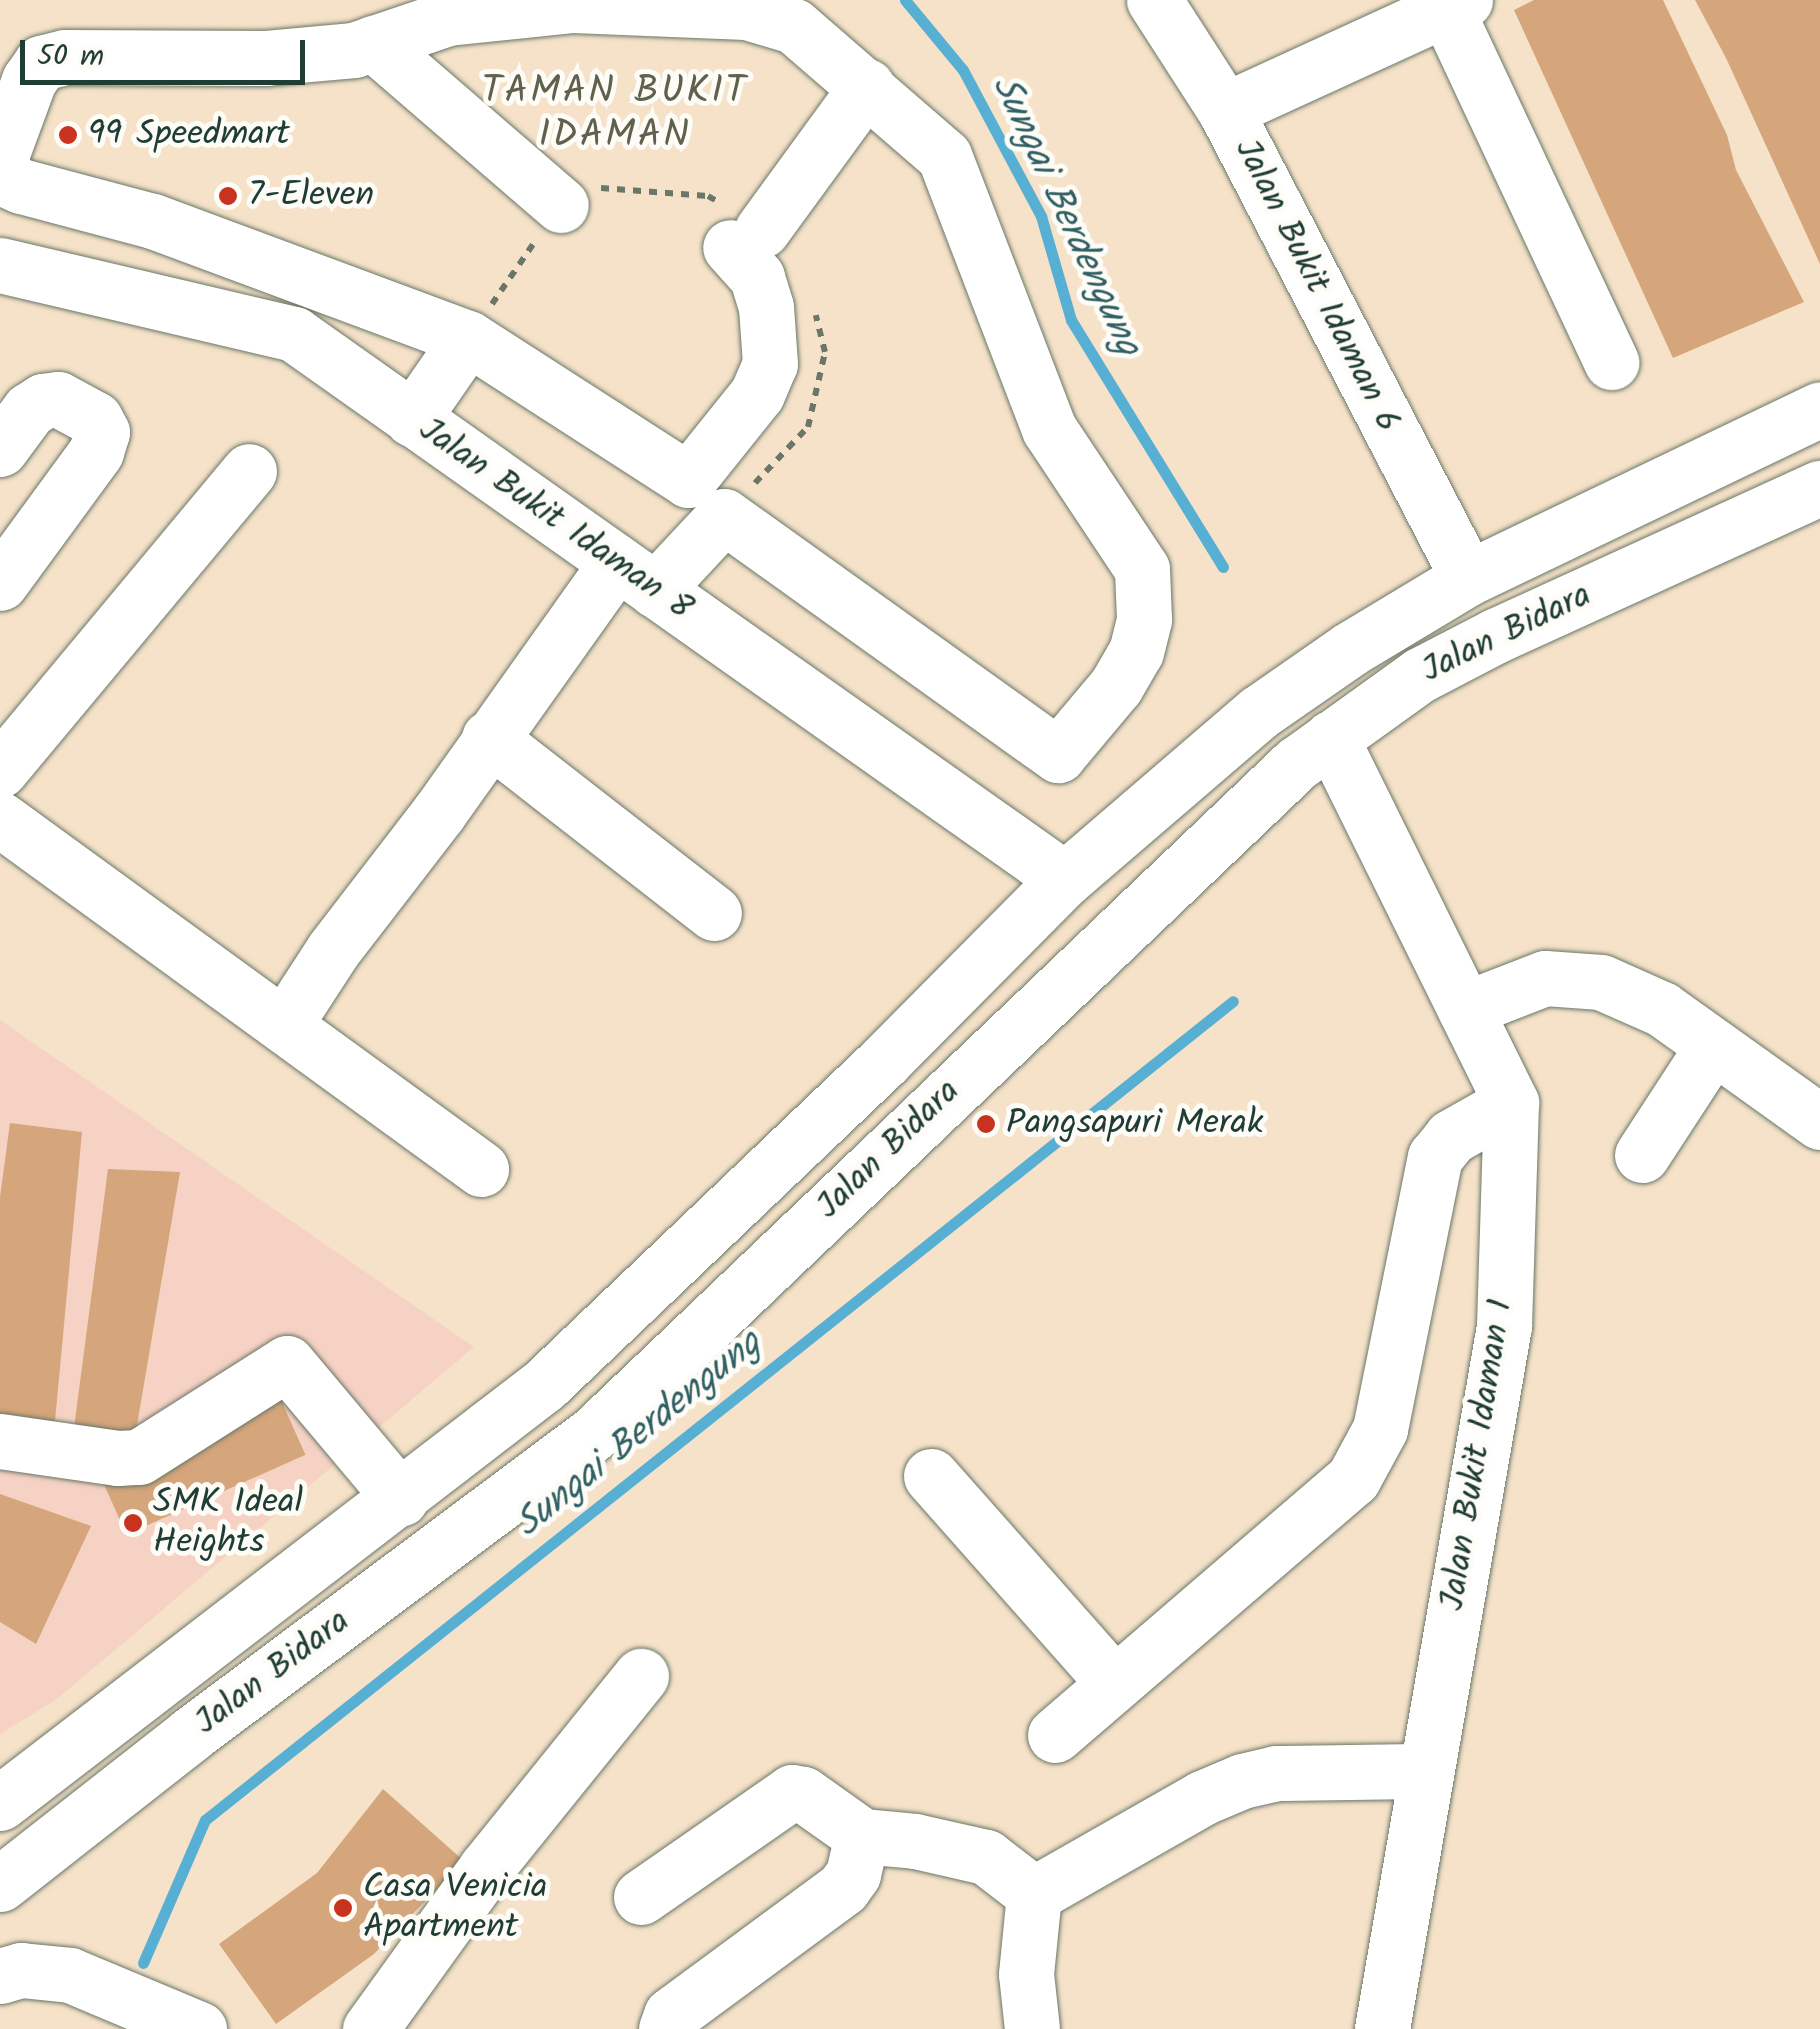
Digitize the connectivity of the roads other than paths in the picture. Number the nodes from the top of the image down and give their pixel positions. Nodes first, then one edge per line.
1 (1154, 0) edge
2 (1431, 8) edge
3 (374, 43) junction
4 (867, 86) junction
5 (1225, 110) junction
6 (561, 205) dead end
7 (153, 221) junction
8 (0, 264) edge
9 (131, 294) junction
10 (468, 338) junction
11 (1612, 362) dead end
12 (1820, 409) edge
13 (412, 419) junction
14 (0, 449) edge
15 (248, 471) dead end
16 (1820, 488) edge
17 (636, 576) junction
18 (1468, 578) junction
19 (0, 582) edge
20 (489, 738) junction
21 (1331, 738) junction
22 (0, 770) edge
23 (0, 819) edge
24 (1064, 879) junction
25 (714, 913) dead end
26 (1465, 1010) junction
27 (285, 1024) junction
28 (1712, 1046) junction
29 (1511, 1102) junction
30 (1820, 1122) edge
31 (1642, 1155) dead end
32 (482, 1170) dead end
33 (0, 1441) edge
34 (930, 1476) dead end
35 (401, 1499) junction
36 (640, 1676) dead end
37 (1113, 1682) junction
38 (1055, 1735) dead end
39 (1424, 1771) junction
40 (0, 1803) edge
41 (862, 1836) junction
42 (0, 1884) edge
43 (1034, 1894) junction
44 (641, 1897) dead end
45 (0, 1976) edge
46 (199, 2029) edge
47 (370, 2029) edge
48 (666, 2029) edge
49 (1032, 2029) edge
50 (1382, 2029) edge

1 - 5 street, Jalan Bukit Idaman 6
2 - 5 street
2 - 11 street
3 - 4 street
3 - 6 street
3 - 7 street
4 - 10 street
4 - 17 street
5 - 18 street, Jalan Bukit Idaman 6
7 - 9 street
7 - 10 street
8 - 9 street, Jalan Bukit Idaman 8
9 - 13 street, Jalan Bukit Idaman 8
10 - 13 street
12 - 18 street, Jalan Bidara
13 - 17 street, Jalan Bukit Idaman 8
14 - 19 street
15 - 22 street
16 - 21 street, Jalan Bidara
17 - 20 street
17 - 24 street, Jalan Bukit Idaman 8
18 - 24 street, Jalan Bidara
20 - 25 street
20 - 27 street
21 - 26 street, Jalan Bukit Idaman 1
21 - 42 street, Jalan Bidara
23 - 27 street
24 - 35 street, Jalan Bidara
26 - 28 street
26 - 29 street, Jalan Bukit Idaman 1
27 - 32 street
28 - 30 street
28 - 31 street
29 - 37 street
29 - 39 street, Jalan Bukit Idaman 1
33 - 35 street
34 - 37 street
35 - 40 street, Jalan Bidara
36 - 47 street
37 - 38 street
39 - 43 street
39 - 50 street, Jalan Bukit Idaman 1
41 - 43 street
41 - 44 street
41 - 48 street
43 - 49 street
45 - 46 street

